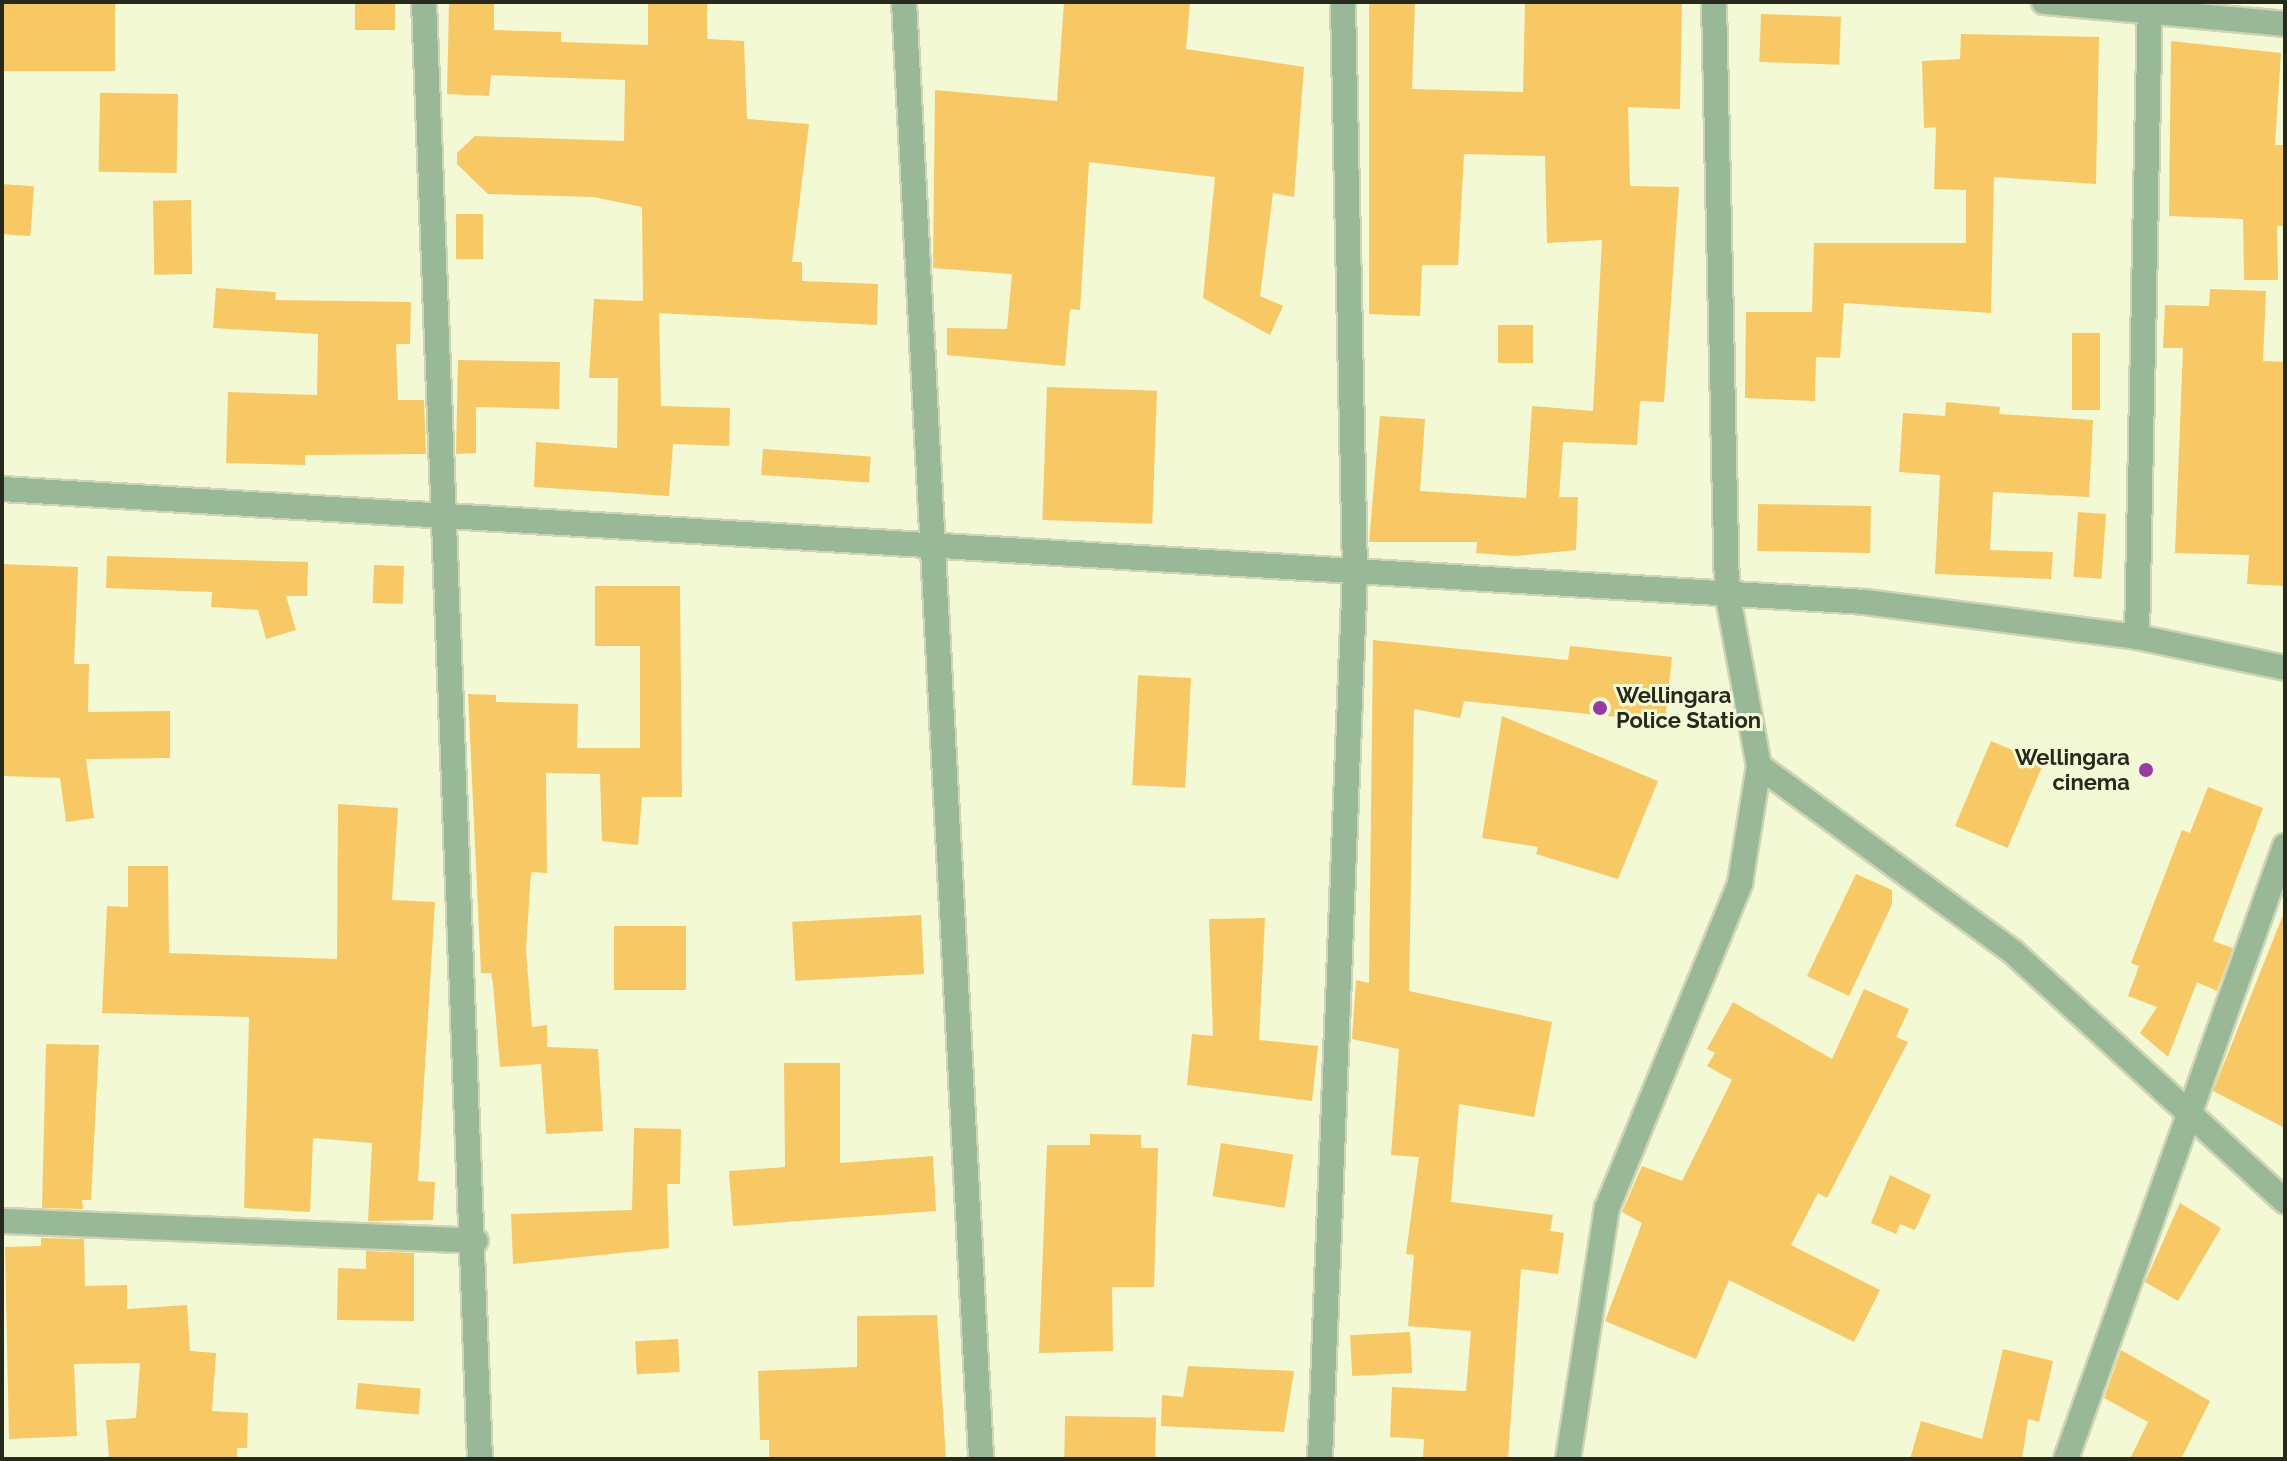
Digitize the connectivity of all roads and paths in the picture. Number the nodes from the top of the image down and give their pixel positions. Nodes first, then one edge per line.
1 (424, 2) edge
2 (904, 2) edge
3 (1343, 2) edge
4 (1714, 2) edge
5 (2044, 2) edge
6 (2150, 9) edge
7 (2285, 24) edge
8 (2, 489) edge
9 (444, 513) junction
10 (934, 542) junction
11 (1355, 572) junction
12 (1727, 592) junction
13 (2137, 637) junction
14 (2285, 668) edge
15 (1759, 766) junction
16 (2285, 846) edge
17 (2189, 1111) junction
18 (2285, 1201) edge
19 (2, 1221) edge
20 (476, 1241) junction
21 (480, 1459) edge
22 (981, 1459) edge
23 (1320, 1459) edge
24 (1568, 1459) edge
25 (2066, 1459) edge

1 - 9 street
2 - 10 street
3 - 11 street
4 - 12 street
5 - 6 street
6 - 7 street
6 - 13 street
8 - 9 street
9 - 10 street
9 - 20 street
10 - 11 street
10 - 22 street
11 - 12 street
11 - 23 street
12 - 13 street
12 - 15 street
13 - 14 street
15 - 17 street
15 - 24 street
16 - 17 street
17 - 18 street
17 - 25 street
19 - 20 street
20 - 21 street

